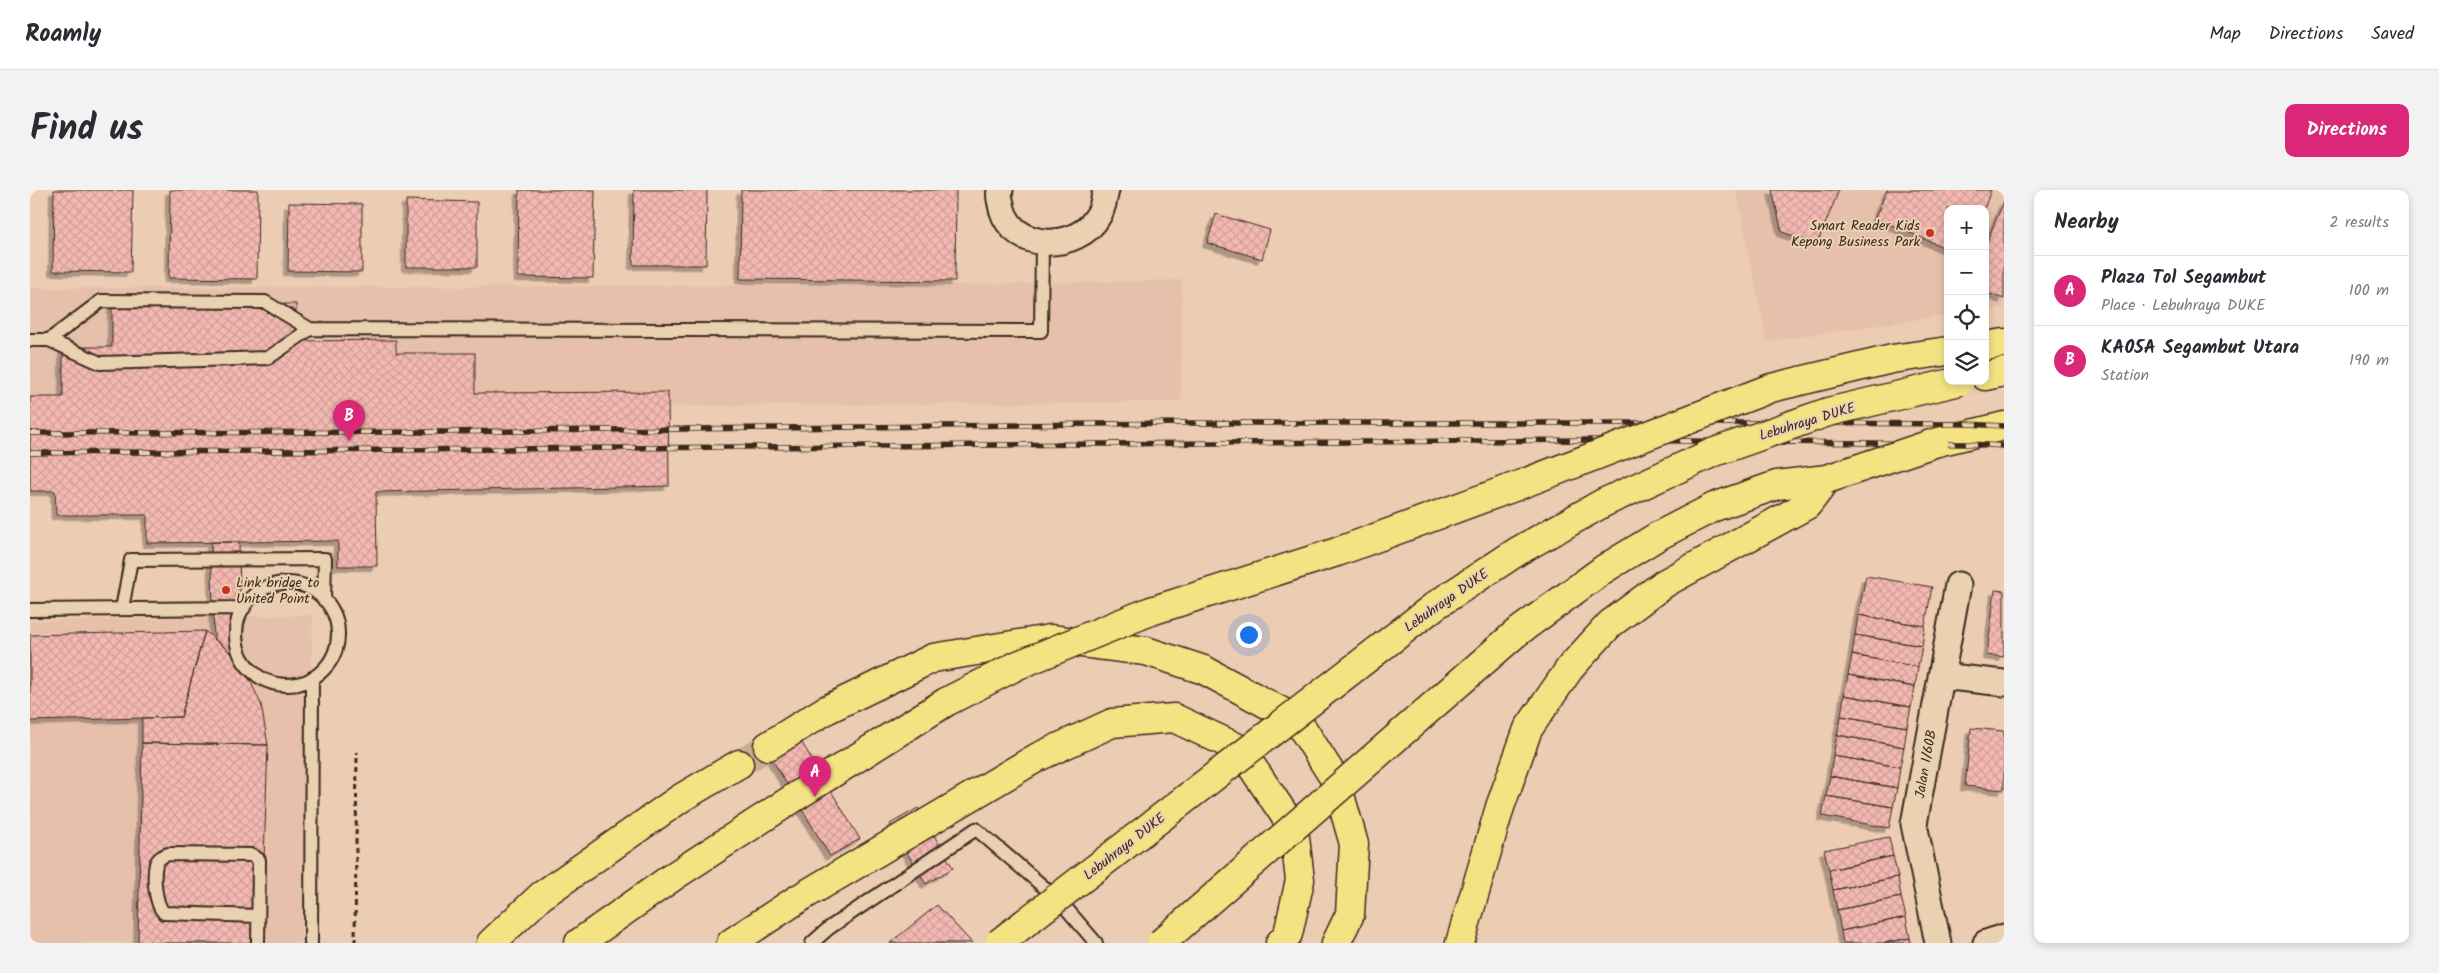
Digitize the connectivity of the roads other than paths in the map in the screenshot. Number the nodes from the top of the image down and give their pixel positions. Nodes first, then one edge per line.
1 (1000, 190) edge
2 (1106, 190) edge
3 (1042, 242) junction
4 (310, 329) junction
5 (30, 340) edge
6 (48, 340) junction
7 (2004, 343) edge
8 (1989, 345) edge
9 (1944, 352) edge
10 (2004, 372) edge
11 (1989, 375) edge
12 (1944, 385) edge
13 (2004, 426) edge
14 (1827, 479) junction
15 (1958, 585) dead end
16 (324, 600) junction
17 (244, 608) junction
18 (122, 609) junction
19 (30, 610) edge
20 (1941, 676) junction
21 (312, 678) junction
22 (2004, 684) edge
23 (768, 746) tunnel mouth
24 (740, 764) tunnel mouth
25 (258, 916) junction
26 (2004, 937) edge
27 (258, 943) edge
28 (311, 943) edge
29 (491, 943) edge
30 (579, 943) edge
31 (731, 943) edge
32 (812, 943) edge
33 (999, 943) edge
34 (1096, 943) edge
35 (1161, 943) edge
36 (1280, 943) edge
37 (1336, 943) edge
38 (1460, 943) edge
39 (1938, 943) edge
40 (1986, 943) edge

1 - 3 street
2 - 3 street
3 - 4 lane
4 - 6 lane
4 - 6 lane
5 - 6 lane
7 - 8 highway
9 - 30 highway, bridge
10 - 11 highway
12 - 33 highway, Lebuhraya DUKE, bridge
13 - 14 highway, bridge
14 - 35 highway, bridge
14 - 38 highway
15 - 20 street, Jalan 1/60B
16 - 17 lane
16 - 18 lane
16 - 21 lane
17 - 18 lane
17 - 21 lane
18 - 19 lane
20 - 22 street
20 - 39 street, Jalan 1/60B
21 - 28 lane
23 - 37 highway
24 - 29 highway
25 - 25 lane
25 - 27 lane
26 - 40 street
31 - 36 highway
32 - 34 lane

